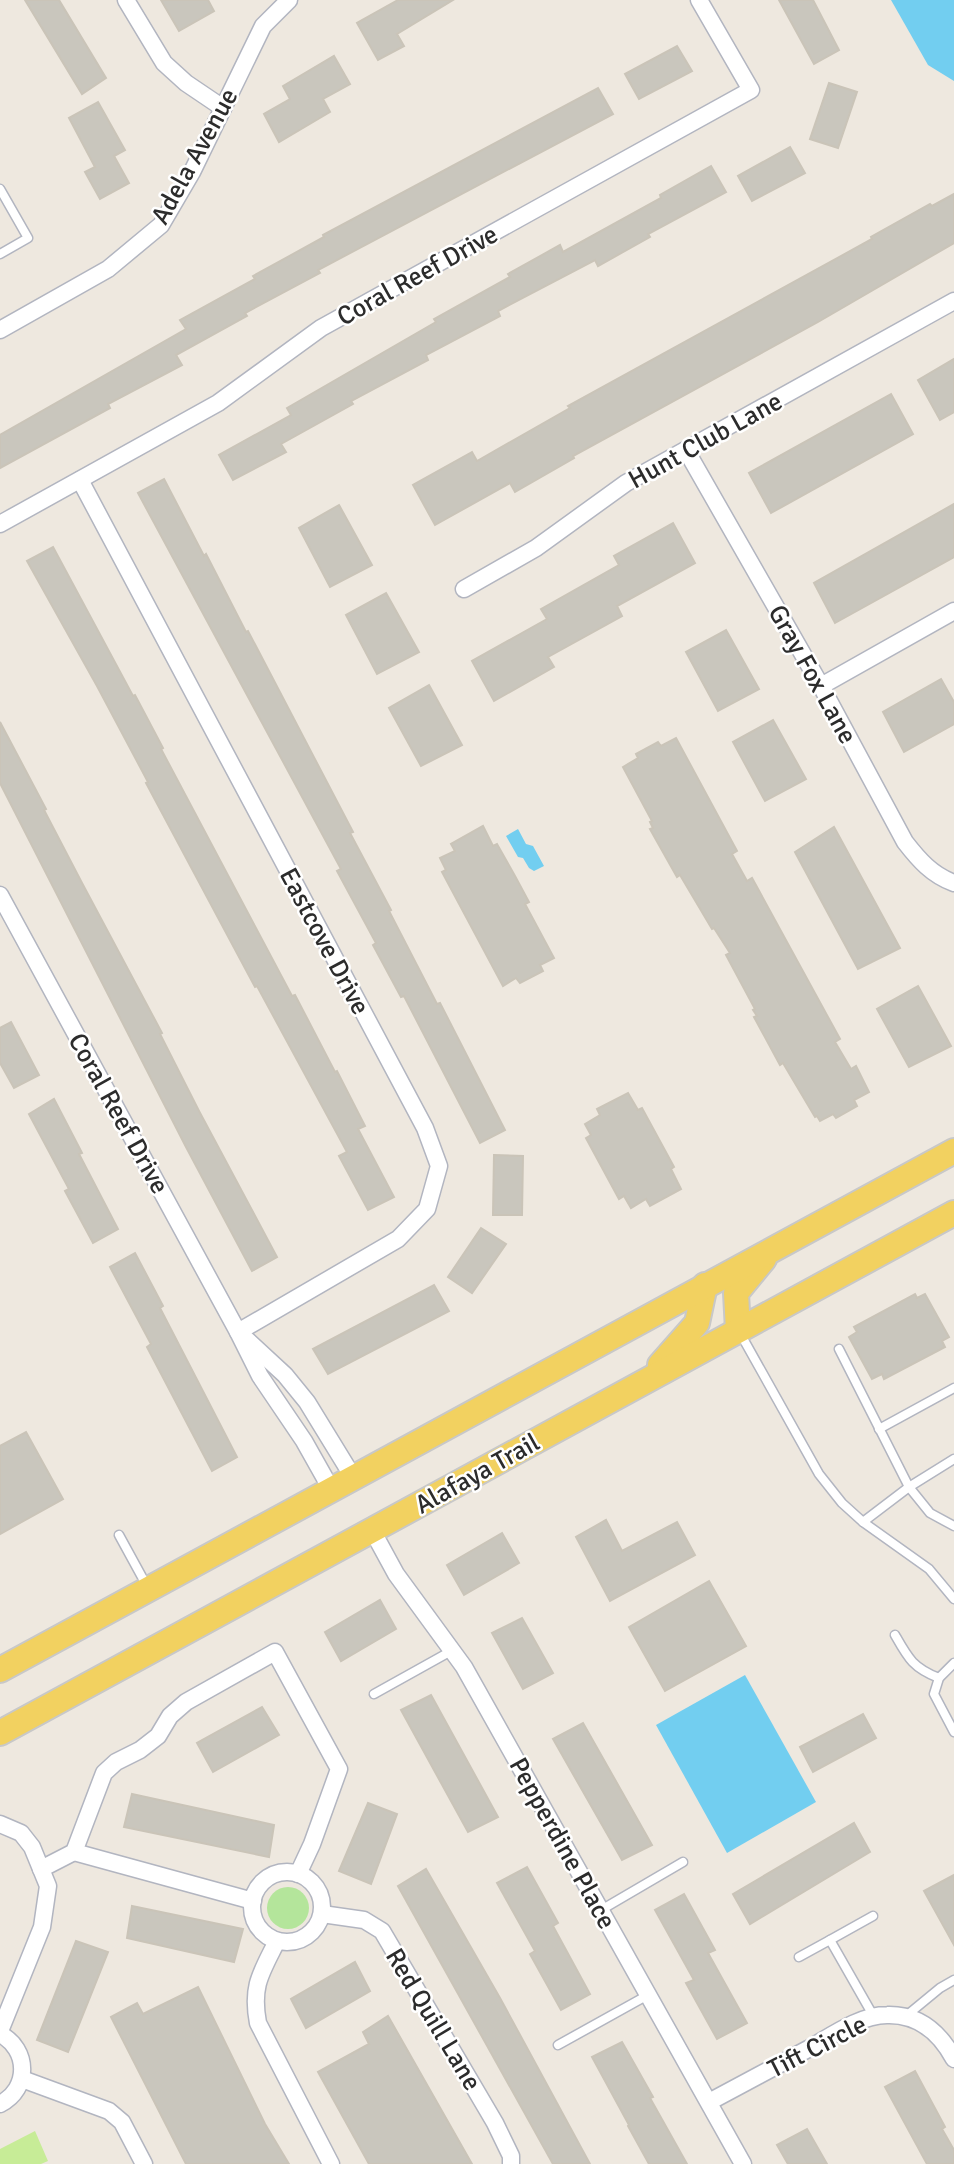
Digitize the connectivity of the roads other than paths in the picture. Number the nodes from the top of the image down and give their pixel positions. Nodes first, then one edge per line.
1 (126, 0) edge
2 (289, 0) edge
3 (699, 0) edge
4 (223, 108) junction
5 (0, 190) edge
6 (0, 254) edge
7 (954, 301) edge
8 (0, 330) edge
9 (686, 450) junction
10 (80, 480) junction
11 (0, 524) edge
12 (464, 589) dead end
13 (954, 611) edge
14 (821, 686) junction
15 (954, 883) edge
16 (0, 895) edge
17 (954, 1151) edge
18 (954, 1213) edge
19 (771, 1250) junction
20 (705, 1285) junction
21 (738, 1330) junction
22 (239, 1332) junction
23 (839, 1349) dead end
24 (648, 1378) junction
25 (954, 1388) edge
26 (879, 1429) junction
27 (954, 1459) edge
28 (353, 1477) junction
29 (909, 1487) junction
30 (331, 1489) junction
31 (863, 1522) junction
32 (954, 1526) edge
33 (372, 1530) junction
34 (119, 1535) dead end
35 (149, 1589) junction
36 (954, 1599) edge
37 (895, 1634) dead end
38 (453, 1650) junction
39 (954, 1663) edge
40 (0, 1670) edge
41 (939, 1678) junction
42 (374, 1693) dead end
43 (954, 1732) edge
44 (0, 1733) edge
45 (0, 1824) edge
46 (74, 1852) junction
47 (683, 1862) dead end
48 (41, 1869) junction
49 (298, 1874) junction
50 (253, 1901) junction
51 (601, 1910) junction
52 (322, 1914) junction
53 (873, 1916) dead end
54 (830, 1940) junction
55 (277, 1941) junction
56 (799, 1957) dead end
57 (954, 1980) edge
58 (648, 1995) junction
59 (905, 2016) junction
60 (874, 2017) junction
61 (0, 2032) edge
62 (558, 2045) dead end
63 (954, 2060) edge
64 (22, 2079) junction
65 (709, 2102) junction
66 (0, 2104) edge
67 (144, 2164) edge
68 (331, 2164) edge
69 (511, 2164) edge
70 (743, 2164) edge

1 - 4 street
2 - 4 street, Adela Avenue
3 - 10 street, Coral Reef Drive
4 - 8 street, Adela Avenue
5 - 6 lane
7 - 9 street, Hunt Club Lane
9 - 12 street, Hunt Club Lane
9 - 14 street, Gray Fox Lane
10 - 11 street, Coral Reef Drive
10 - 22 street, Eastcove Drive
13 - 14 street
14 - 15 street, Gray Fox Lane
16 - 22 street, Coral Reef Drive
17 - 19 main road
18 - 21 main road, Alafaya Trail
19 - 20 main road
19 - 21 main road
20 - 24 main road
20 - 28 main road
21 - 24 main road, Alafaya Trail
21 - 31 lane
22 - 28 street, Coral Reef Drive
22 - 30 street, Coral Reef Drive
23 - 26 lane
24 - 33 main road, Alafaya Trail
25 - 26 lane
26 - 29 lane
27 - 29 lane
28 - 30 main road
29 - 31 lane
29 - 32 lane
30 - 35 main road
31 - 36 lane
33 - 38 street, Pepperdine Place
33 - 44 main road, Alafaya Trail
34 - 35 lane
35 - 40 main road
37 - 41 lane
38 - 42 lane
38 - 51 street, Pepperdine Place
39 - 41 lane
41 - 43 lane
45 - 48 street
46 - 48 street
46 - 49 street
46 - 50 street
47 - 51 lane
48 - 61 street
49 - 50 street
49 - 52 street
50 - 55 street
51 - 58 street, Pepperdine Place
52 - 55 street
52 - 69 street, Red Quill Lane
53 - 54 lane
54 - 56 lane
54 - 60 lane
55 - 68 street
57 - 59 lane
58 - 62 lane
58 - 65 street, Pepperdine Place
59 - 60 street, Tift Circle
59 - 63 street, Tift Circle
60 - 65 street, Tift Circle
61 - 64 street
64 - 66 street
64 - 67 street
65 - 70 street, Pepperdine Place

